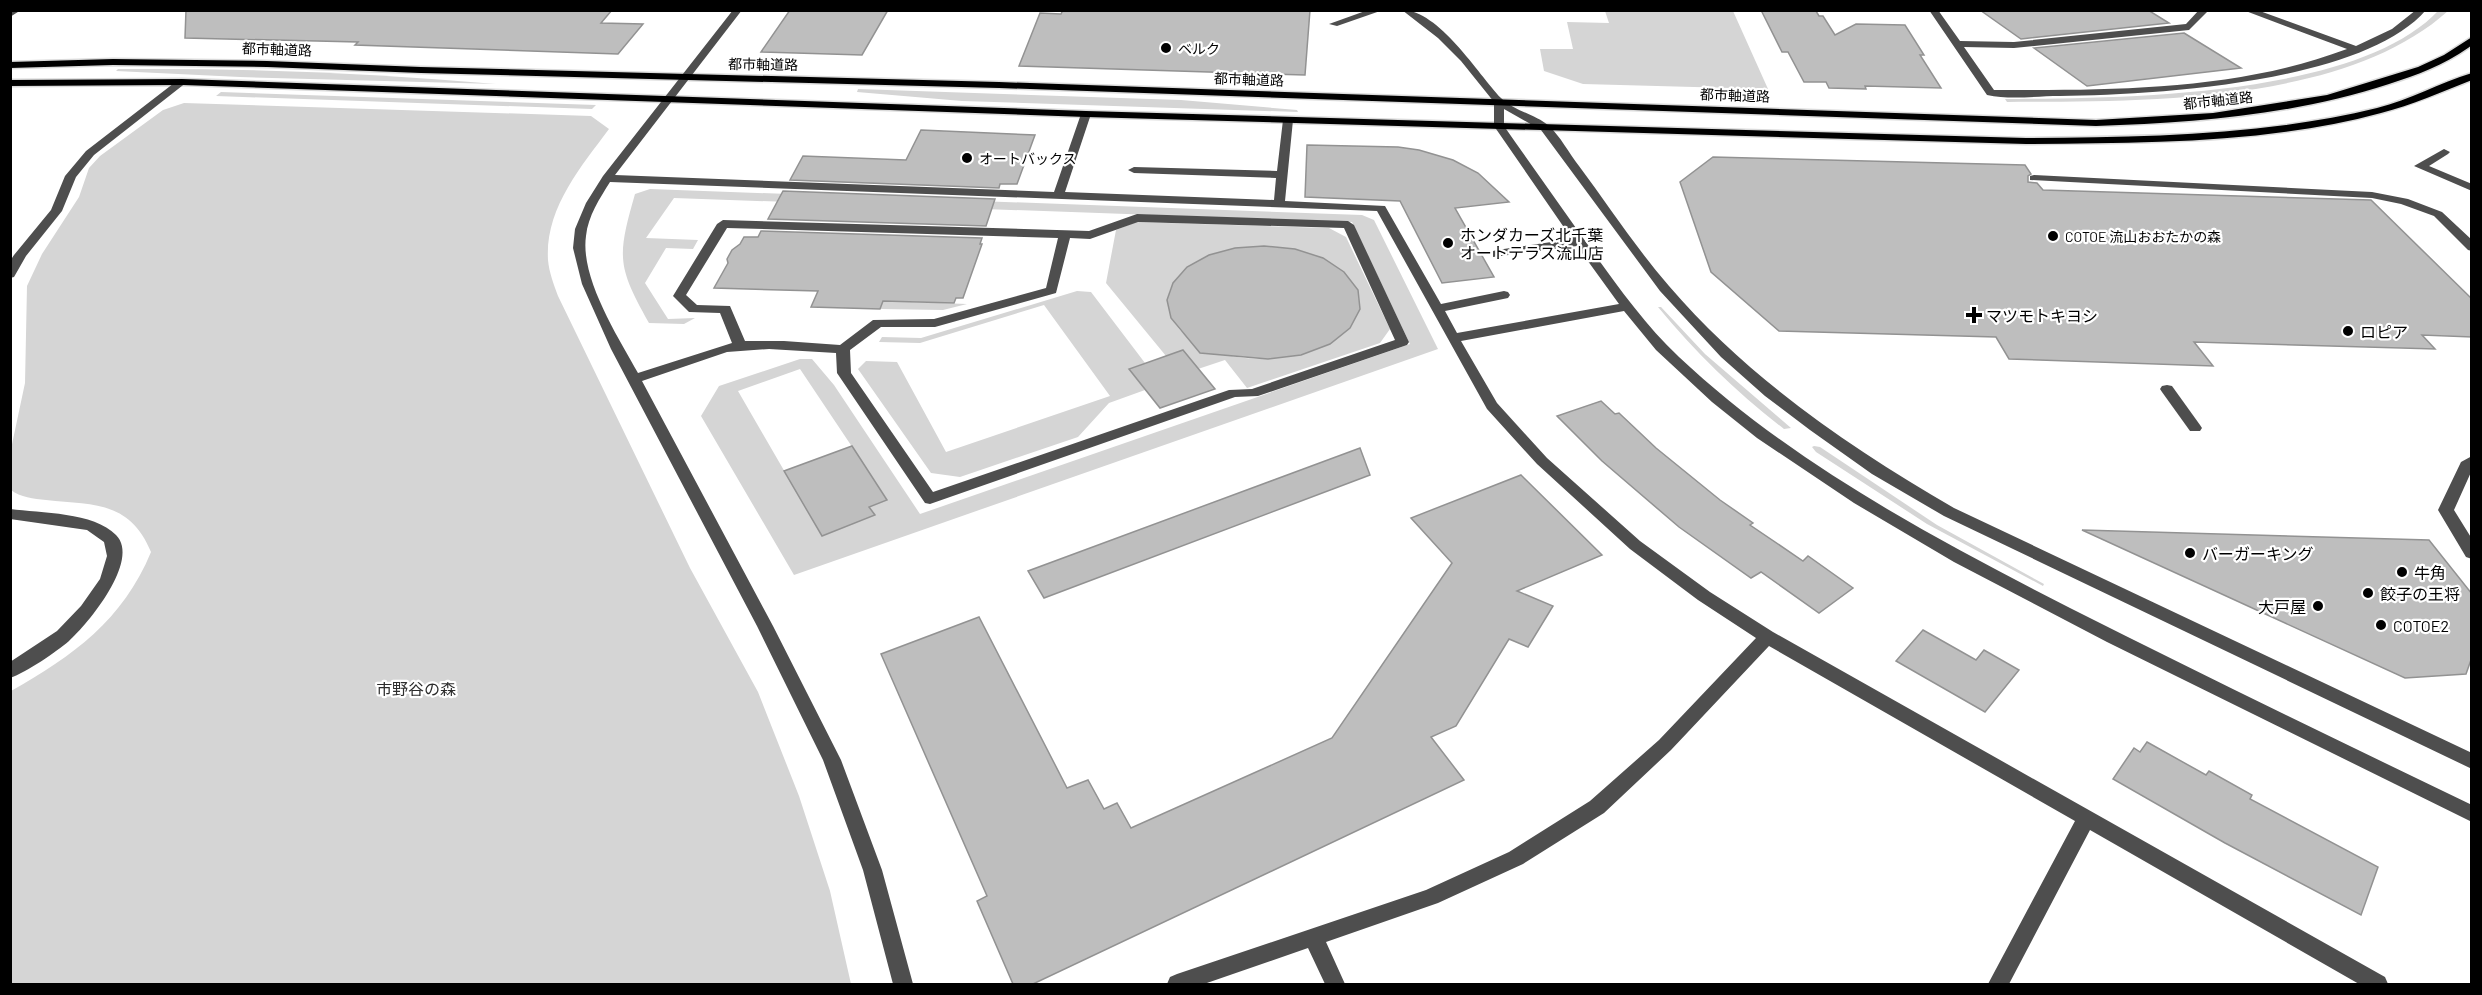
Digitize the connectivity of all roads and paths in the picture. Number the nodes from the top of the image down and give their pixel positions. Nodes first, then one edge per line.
1 (17, 10) edge
2 (738, 10) edge
3 (1379, 10) edge
4 (1406, 10) edge
5 (1933, 10) edge
6 (2205, 10) edge
7 (2247, 10) edge
8 (2422, 10) edge
9 (10, 14) edge
10 (1334, 24) dead end
11 (2472, 40) edge
12 (1956, 44) junction
13 (2355, 49) junction
14 (10, 65) edge
15 (2472, 76) edge
16 (687, 77) junction
17 (182, 82) junction
18 (10, 83) edge
19 (669, 98) junction
20 (1499, 102) junction
21 (1086, 114) junction
22 (1288, 120) junction
23 (1499, 126) junction
24 (1545, 128) junction
25 (2444, 152) dead end
26 (1134, 170) dead end
27 (1282, 175) junction
28 (607, 178) junction
29 (2034, 178) dead end
30 (2472, 188) edge
31 (1058, 196) junction
32 (1279, 205) junction
33 (1065, 235) junction
34 (1580, 242) junction
35 (2472, 246) edge
36 (1497, 254) dead end
37 (10, 274) edge
38 (1504, 295) dead end
39 (1626, 307) junction
40 (1437, 309) junction
41 (1453, 338) junction
42 (740, 345) junction
43 (843, 349) junction
44 (634, 379) junction
45 (2168, 389) dead end
46 (2195, 428) dead end
47 (2472, 461) edge
48 (10, 514) edge
49 (2472, 553) edge
50 (1767, 637) junction
51 (10, 671) edge
52 (2472, 762) edge
53 (2472, 814) edge
54 (2086, 819) junction
55 (1313, 936) junction
56 (903, 984) edge
57 (1177, 984) edge
58 (1335, 984) edge
59 (1998, 984) edge
60 (2378, 984) edge

1 - 9 street
2 - 16 street
3 - 10 street
4 - 20 street
5 - 12 street
6 - 12 street
7 - 13 street
8 - 13 street
11 - 20 main road, 都市軸道路
12 - 13 street
14 - 16 main road, 都市軸道路
15 - 24 main road
16 - 19 street
16 - 20 main road, 都市軸道路
17 - 18 main road
17 - 19 main road
17 - 37 street
19 - 21 main road
19 - 28 street
20 - 23 street
20 - 24 street
21 - 22 main road
21 - 31 street
22 - 23 main road
22 - 27 street
23 - 24 main road
23 - 34 street
24 - 52 street
25 - 30 street
26 - 27 street
27 - 32 street
28 - 31 street
28 - 44 street
29 - 35 street
31 - 32 street
32 - 40 street
33 - 42 street
33 - 43 street
33 - 43 street
34 - 36 street
34 - 39 street
38 - 40 street
39 - 41 street
39 - 53 street
40 - 41 street
41 - 50 street
42 - 43 street
42 - 44 street
44 - 56 street
45 - 46 street
47 - 49 street
48 - 51 street
50 - 54 street
50 - 55 street
54 - 59 street
54 - 60 street
55 - 57 street
55 - 58 street

